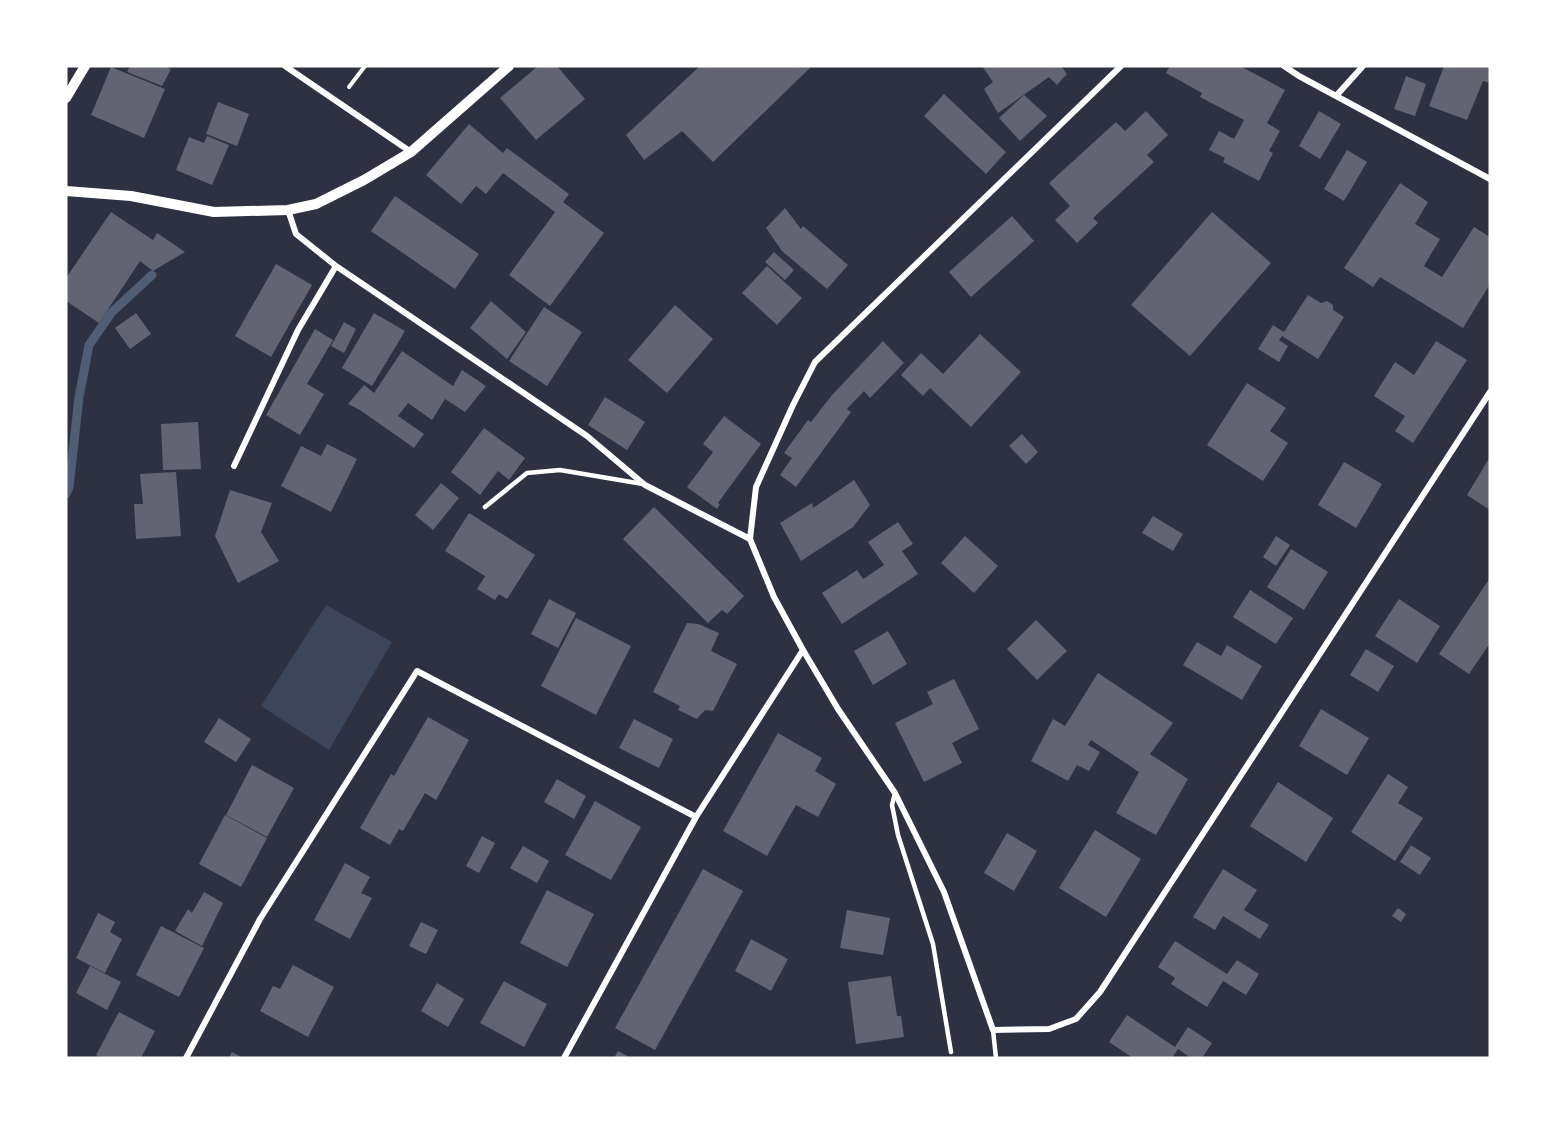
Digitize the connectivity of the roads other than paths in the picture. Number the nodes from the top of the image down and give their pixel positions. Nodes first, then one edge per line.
1 (85, 66) edge
2 (285, 66) edge
3 (509, 66) edge
4 (1121, 66) edge
5 (1284, 66) edge
6 (1363, 66) edge
7 (1336, 96) junction
8 (66, 98) edge
9 (411, 152) junction
10 (1490, 179) edge
11 (66, 191) edge
12 (288, 210) junction
13 (336, 266) junction
14 (1490, 393) edge
15 (234, 466) dead end
16 (645, 485) junction
17 (484, 507) dead end
18 (750, 539) junction
19 (803, 650) junction
20 (895, 793) junction
21 (696, 817) junction
22 (993, 1030) junction
23 (951, 1052) dead end
24 (186, 1058) edge
25 (564, 1058) edge
26 (996, 1058) edge

1 - 8 street
2 - 9 street
3 - 9 street
4 - 18 street
5 - 7 street
6 - 7 street
7 - 10 street
9 - 12 street
11 - 12 street
12 - 13 street
13 - 15 street
13 - 16 street
14 - 22 street
16 - 17 lane
16 - 18 street
18 - 19 street
19 - 20 street
19 - 21 street
20 - 22 street
20 - 23 lane
21 - 24 street
21 - 25 street
22 - 26 lane

